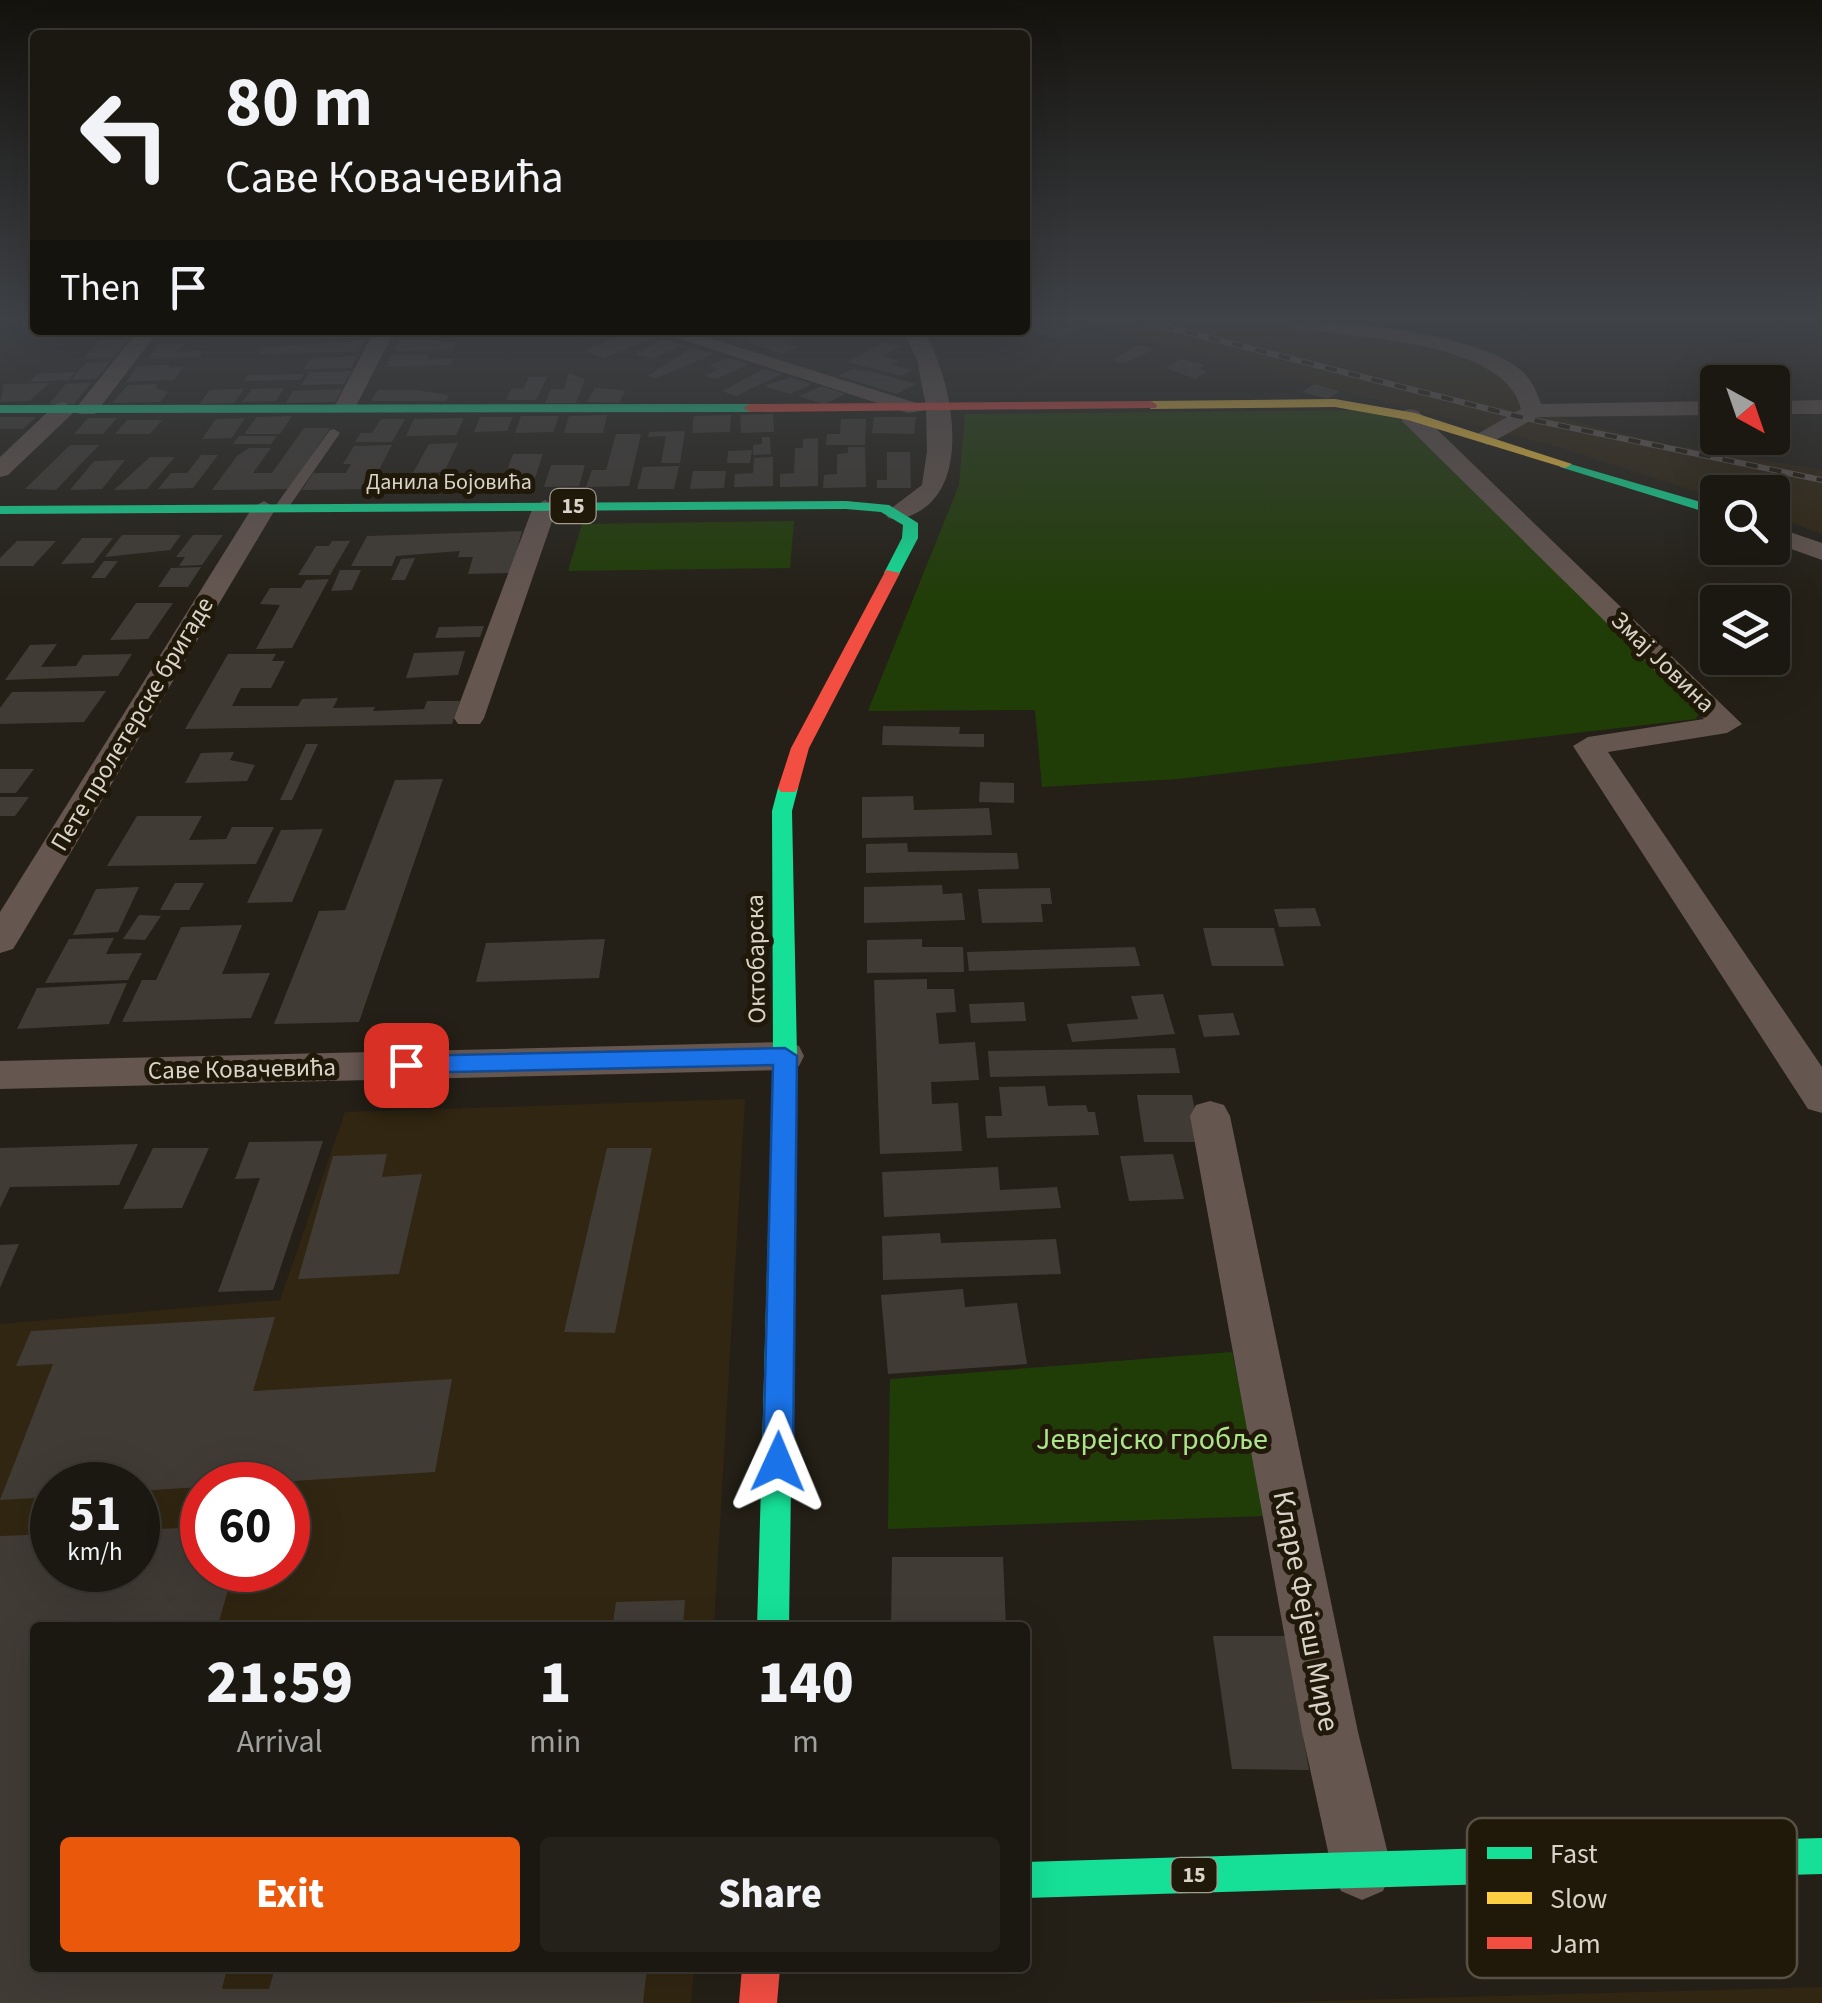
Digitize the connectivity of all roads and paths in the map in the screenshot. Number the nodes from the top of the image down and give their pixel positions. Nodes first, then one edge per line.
1 (70, 413) edge
2 (927, 413) edge
3 (1399, 413) edge
4 (1528, 413) edge
5 (1410, 416) junction
6 (334, 433) dead end
7 (1487, 438) junction
8 (0, 470) edge
9 (545, 506) junction
10 (1700, 506) edge
11 (272, 508) junction
12 (0, 510) edge
13 (897, 513) junction
14 (1790, 540) edge
15 (1822, 552) edge
16 (469, 718) dead end
17 (0, 941) edge
18 (785, 1056) junction
19 (0, 1075) edge
20 (1822, 1098) edge
21 (1210, 1116) dead end
22 (773, 1622) edge
23 (1822, 1856) edge
24 (1797, 1857) edge
25 (1467, 1867) edge
26 (1362, 1870) junction
27 (1030, 1880) edge
28 (761, 1972) edge
29 (758, 2003) edge

1 - 8 street
2 - 13 street
3 - 5 main road
4 - 7 street
5 - 7 main road
5 - 20 street, Змај Јовина
6 - 11 lane
7 - 10 main road
9 - 11 main road, Данила Бојовића / 15
9 - 13 main road, Данила Бојовића / 15
9 - 16 street
11 - 12 main road, Данила Бојовића / 15
11 - 17 street, Пете пролетерске бригаде
13 - 18 main road, Октобарска
14 - 15 street
18 - 19 street, Саве Ковачевића
18 - 22 main road, Октобарска
21 - 26 street, Кларе Фејеш Мире
23 - 24 main road, 15
25 - 26 main road, 15
26 - 27 main road, 15
28 - 29 main road

